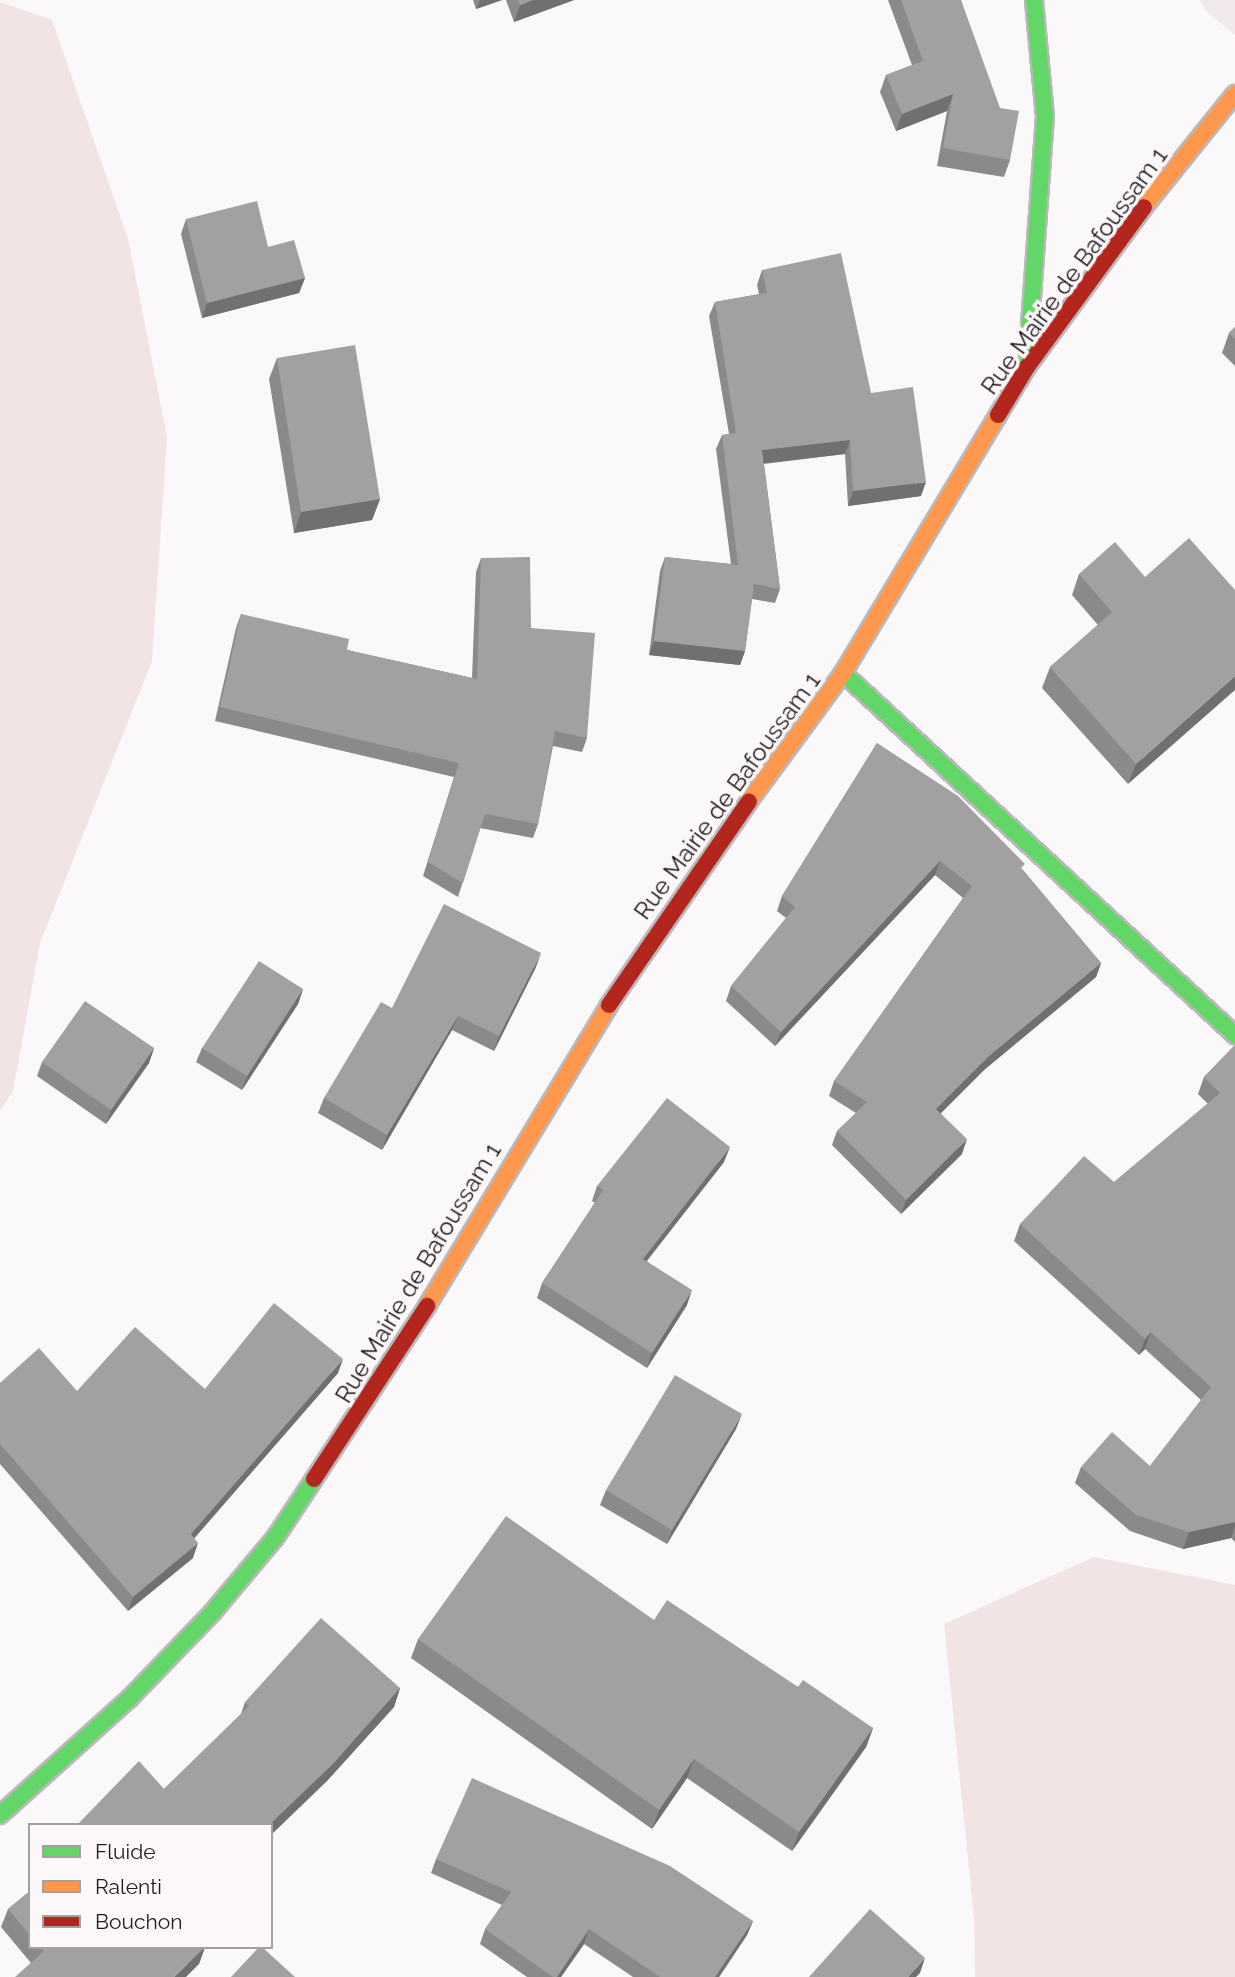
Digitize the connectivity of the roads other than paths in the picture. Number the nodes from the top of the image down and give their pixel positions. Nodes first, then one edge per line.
1 (1034, 0) edge
2 (1235, 94) edge
3 (1027, 367) junction
4 (843, 673) junction
5 (1235, 1035) edge
6 (0, 1815) edge

1 - 3 street
2 - 3 street, Rue Mairie de Bafoussam 1
3 - 4 street, Rue Mairie de Bafoussam 1
4 - 5 street
4 - 6 street, Rue Mairie de Bafoussam 1

